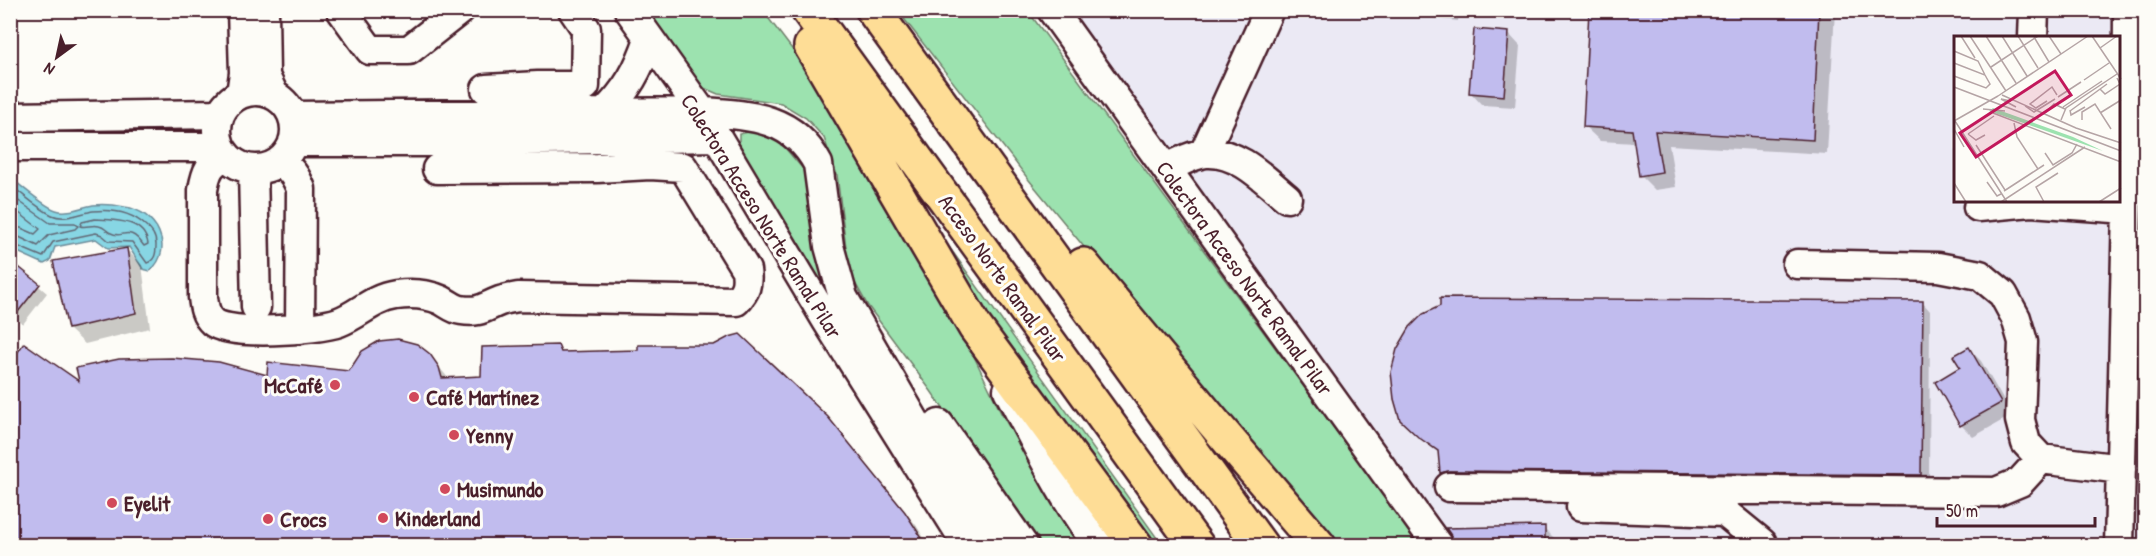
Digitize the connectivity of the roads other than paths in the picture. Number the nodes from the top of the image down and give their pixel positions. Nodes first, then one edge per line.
1 (242, 10) edge
2 (264, 10) edge
3 (341, 10) edge
4 (460, 10) edge
5 (573, 10) edge
6 (629, 10) edge
7 (790, 10) edge
8 (808, 10) edge
9 (873, 10) edge
10 (1052, 10) edge
11 (1269, 10) edge
12 (2034, 10) edge
13 (2128, 10) edge
14 (2033, 36) edge
15 (649, 39) junction
16 (241, 94) junction
17 (702, 112) junction
18 (604, 113) junction
19 (220, 114) junction
20 (436, 114) junction
21 (486, 115) junction
22 (10, 117) edge
23 (958, 128) junction
24 (285, 129) junction
25 (717, 137) junction
26 (10, 147) edge
27 (223, 152) junction
28 (1204, 153) junction
29 (437, 155) junction
30 (1166, 168) junction
31 (253, 170) junction
32 (1287, 198) dead end
33 (2022, 202) edge
34 (2043, 202) edge
35 (1978, 207) dead end
36 (2127, 209) junction
37 (1797, 264) dead end
38 (256, 308) dead end
39 (975, 327) junction
40 (300, 329) junction
41 (866, 337) junction
42 (2041, 459) junction
43 (2121, 469) junction
44 (1449, 487) dead end
45 (1405, 500) junction
46 (1762, 545) edge
47 (968, 546) edge
48 (998, 546) edge
49 (1024, 546) edge
50 (1099, 546) edge
51 (1136, 546) edge
52 (1197, 546) edge
53 (1261, 546) edge
54 (1319, 546) edge
55 (1438, 546) edge
56 (2119, 546) edge

1 - 16 street
2 - 24 street
3 - 4 street
5 - 21 street
6 - 15 street, Colectora Acceso Norte Ramal Pilar
7 - 39 highway
8 - 52 highway, Acceso Norte Ramal Pilar
9 - 23 highway
10 - 30 street, Colectora Acceso Norte Ramal Pilar
11 - 28 street
12 - 14 street
13 - 36 street
15 - 17 street, Colectora Acceso Norte Ramal Pilar
15 - 18 street
16 - 19 street
16 - 24 street
17 - 18 street
17 - 25 street, Colectora Acceso Norte Ramal Pilar
17 - 41 street
18 - 21 street
19 - 22 street
19 - 27 street
20 - 21 street
20 - 24 street
20 - 29 street
21 - 25 street
21 - 29 street
23 - 53 highway
23 - 54 highway
24 - 29 street
24 - 31 street
24 - 40 street
25 - 47 street, Colectora Acceso Norte Ramal Pilar
26 - 27 street
27 - 31 street
27 - 40 street
28 - 30 street
28 - 32 street
29 - 40 street
30 - 45 street, Colectora Acceso Norte Ramal Pilar
31 - 38 street
33 - 35 street
34 - 36 street
36 - 43 street
37 - 42 street
39 - 50 street
39 - 51 highway
41 - 48 street
41 - 49 street
42 - 43 street
42 - 44 street
43 - 56 street
45 - 46 street
45 - 55 street, Colectora Acceso Norte Ramal Pilar

